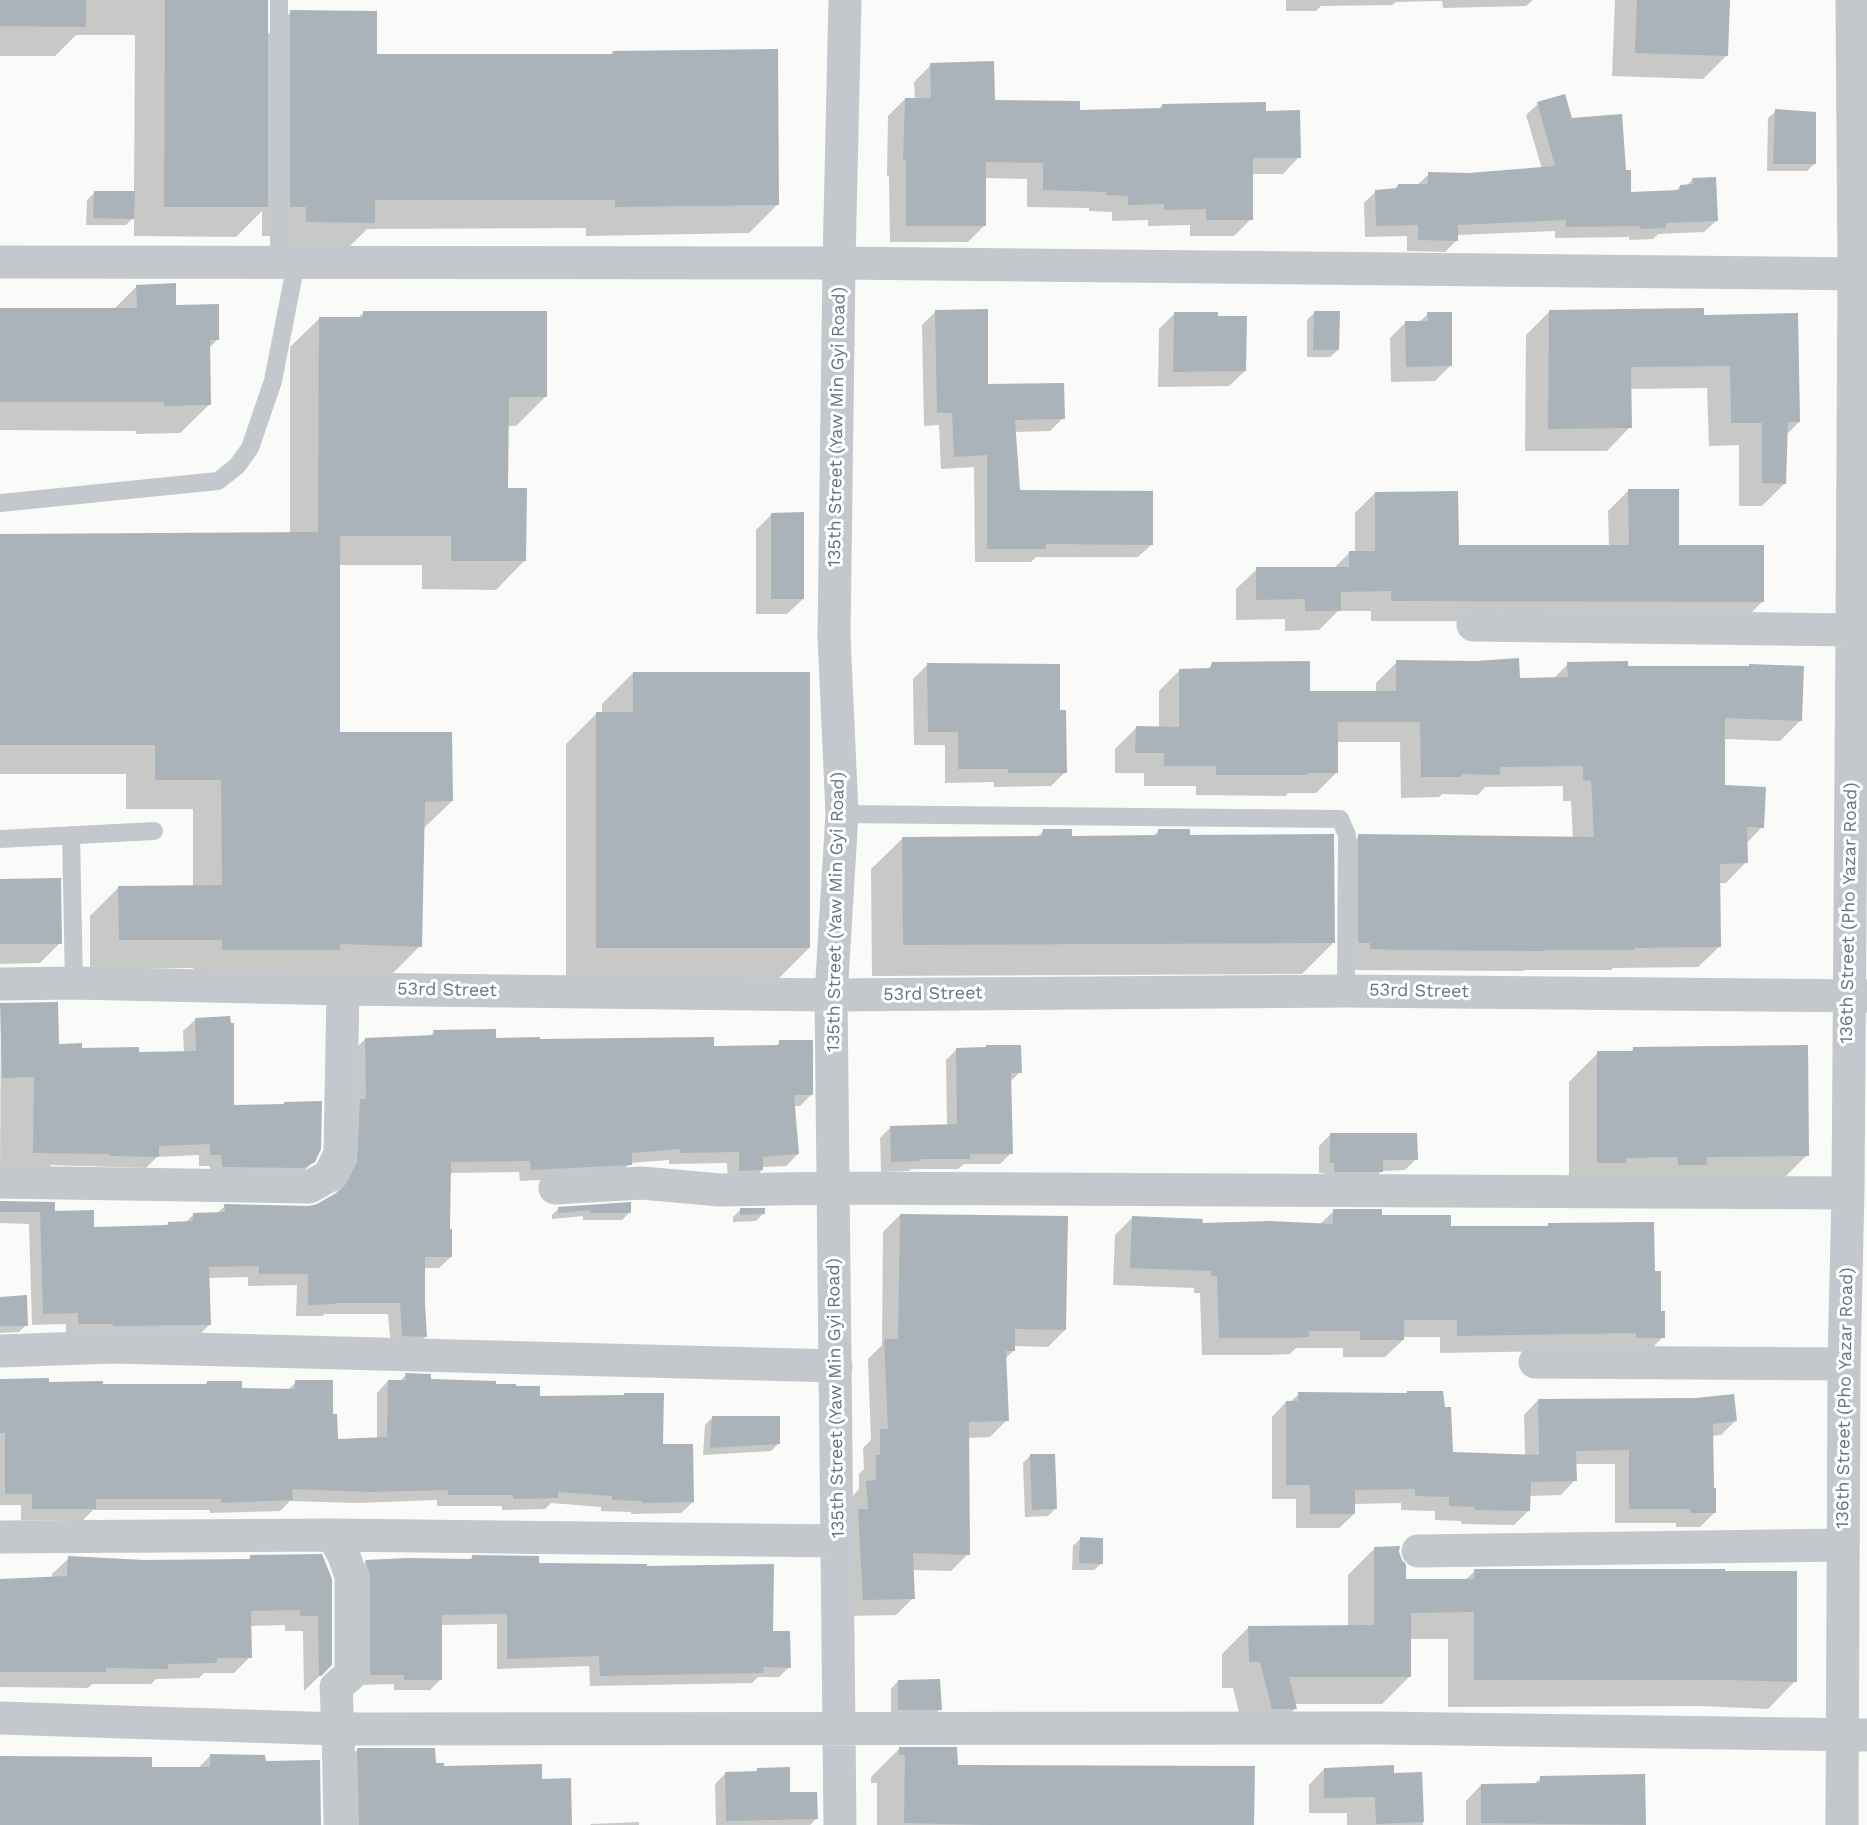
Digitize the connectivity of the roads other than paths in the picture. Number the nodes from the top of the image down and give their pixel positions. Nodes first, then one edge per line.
1 (279, 0) edge
2 (845, 0) edge
3 (1852, 0) edge
4 (0, 262) edge
5 (287, 263) junction
6 (839, 263) junction
7 (1861, 273) edge
8 (0, 503) edge
9 (1473, 625) dead end
10 (1852, 630) junction
11 (842, 814) junction
12 (154, 831) dead end
13 (71, 835) junction
14 (0, 839) edge
15 (75, 983) junction
16 (0, 984) edge
17 (343, 989) junction
18 (1346, 991) junction
19 (831, 995) junction
20 (1858, 995) edge
21 (0, 1182) edge
22 (555, 1188) dead end
23 (834, 1188) junction
24 (1848, 1193) junction
25 (0, 1351) edge
26 (1534, 1362) dead end
27 (1844, 1364) junction
28 (836, 1366) junction
29 (333, 1535) junction
30 (0, 1537) edge
31 (838, 1540) junction
32 (1843, 1545) junction
33 (1418, 1551) dead end
34 (0, 1718) edge
35 (338, 1729) junction
36 (838, 1730) junction
37 (1854, 1734) edge
38 (340, 1825) edge
39 (840, 1825) edge
40 (1842, 1825) edge

1 - 5 lane
2 - 6 street, 135th Street (Yaw Min Gyi Road)
3 - 7 street, 136th Street (Pho Yazar Road)
4 - 5 street
5 - 6 street
5 - 8 lane
6 - 7 street
6 - 11 street, 135th Street (Yaw Min Gyi Road)
7 - 10 street, 136th Street (Pho Yazar Road)
9 - 10 street
10 - 20 street, 136th Street (Pho Yazar Road)
11 - 18 lane
11 - 19 street, 135th Street (Yaw Min Gyi Road)
12 - 13 lane
13 - 14 lane
13 - 15 lane
15 - 16 street, 53rd Street
15 - 17 street, 53rd Street
17 - 19 street, 53rd Street
17 - 21 street
18 - 19 street, 53rd Street
18 - 20 street, 53rd Street
19 - 23 street, 135th Street (Yaw Min Gyi Road)
20 - 24 street, 136th Street (Pho Yazar Road)
22 - 23 street
23 - 24 street
23 - 28 street, 135th Street (Yaw Min Gyi Road)
24 - 27 street, 136th Street (Pho Yazar Road)
25 - 28 street
26 - 27 street
27 - 32 street, 136th Street (Pho Yazar Road)
28 - 31 street, 135th Street (Yaw Min Gyi Road)
29 - 30 street
29 - 31 street
29 - 35 street
31 - 36 street, 135th Street (Yaw Min Gyi Road)
32 - 33 street
32 - 37 street, 136th Street (Pho Yazar Road)
34 - 35 street
35 - 36 street
35 - 38 street
36 - 37 street
36 - 39 street, 135th Street (Yaw Min Gyi Road)
37 - 40 street, 136th Street (Pho Yazar Road)

